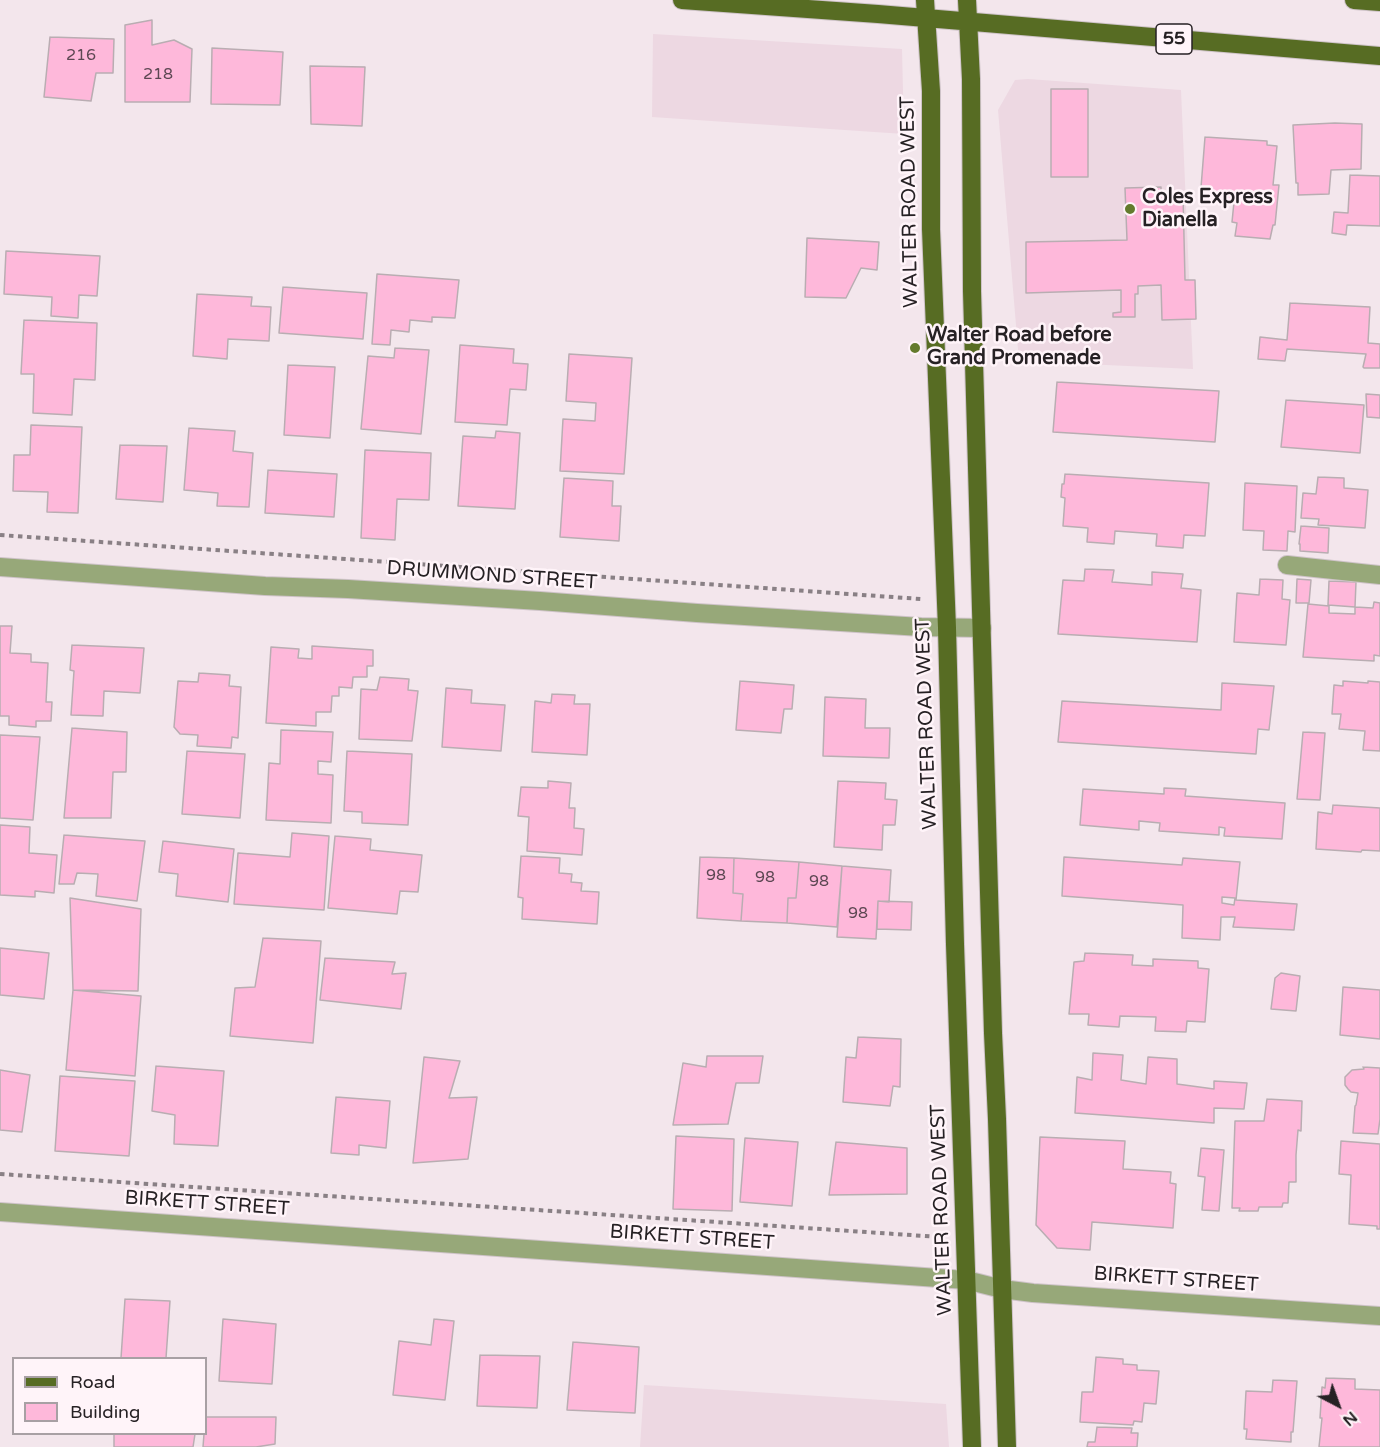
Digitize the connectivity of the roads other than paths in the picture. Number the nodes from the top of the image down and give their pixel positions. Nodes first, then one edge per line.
1 (682, 0) edge
2 (967, 0) edge
3 (926, 9) edge
4 (968, 21) junction
5 (1380, 56) edge
6 (1287, 565) dead end
7 (0, 567) edge
8 (1380, 575) edge
9 (947, 628) junction
10 (982, 628) junction
11 (0, 1212) edge
12 (966, 1280) junction
13 (1002, 1289) junction
14 (1380, 1316) edge
15 (972, 1447) edge
16 (1007, 1447) edge

1 - 3 main road, 55
2 - 4 main road
3 - 4 main road, 55
3 - 9 main road, WALTER ROAD WEST
4 - 5 main road, 55
4 - 10 main road
6 - 8 street
7 - 9 street, DRUMMOND STREET
9 - 10 street, DRUMMOND STREET
9 - 12 main road, WALTER ROAD WEST
10 - 13 main road
11 - 12 street, BIRKETT STREET
12 - 13 street, BIRKETT STREET
12 - 15 main road, WALTER ROAD WEST
13 - 14 street, BIRKETT STREET
13 - 16 main road

